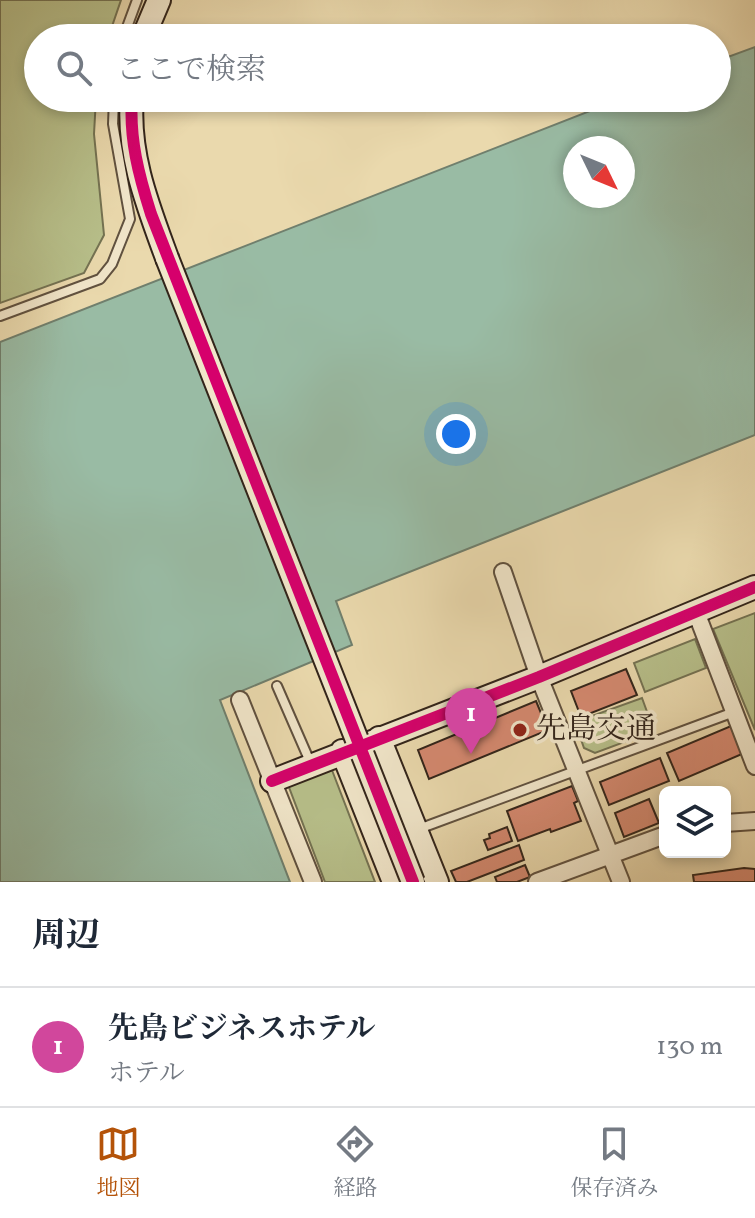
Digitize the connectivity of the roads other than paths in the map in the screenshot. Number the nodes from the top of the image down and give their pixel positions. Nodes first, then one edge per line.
1 (137, 0) edge
2 (159, 0) edge
3 (128, 24) edge
4 (149, 24) edge
5 (113, 112) edge
6 (131, 112) edge
7 (0, 316) edge
8 (503, 572) dead end
9 (755, 587) edge
10 (696, 612) junction
11 (539, 677) junction
12 (277, 686) dead end
13 (240, 700) dead end
14 (734, 712) junction
15 (379, 738) junction
16 (342, 751) junction
17 (311, 765) junction
18 (755, 766) edge
19 (576, 770) junction
20 (272, 781) junction
21 (755, 821) edge
22 (731, 823) edge
23 (416, 830) junction
24 (659, 837) edge
25 (609, 854) junction
26 (313, 882) edge
27 (394, 882) edge
28 (413, 882) edge
29 (437, 882) edge
30 (537, 882) edge
31 (621, 882) edge

1 - 3 lane
2 - 4 street
5 - 7 lane
6 - 28 street, bridge
8 - 11 street
9 - 10 street
10 - 11 street
10 - 14 street
11 - 15 street
11 - 19 street
12 - 17 lane
13 - 20 street
14 - 18 street
14 - 19 lane
15 - 16 street
15 - 23 street
16 - 17 street
16 - 27 street
17 - 20 street
19 - 23 lane
19 - 25 street
20 - 26 street
21 - 22 street
23 - 29 street
24 - 25 street
25 - 30 street
25 - 31 street

